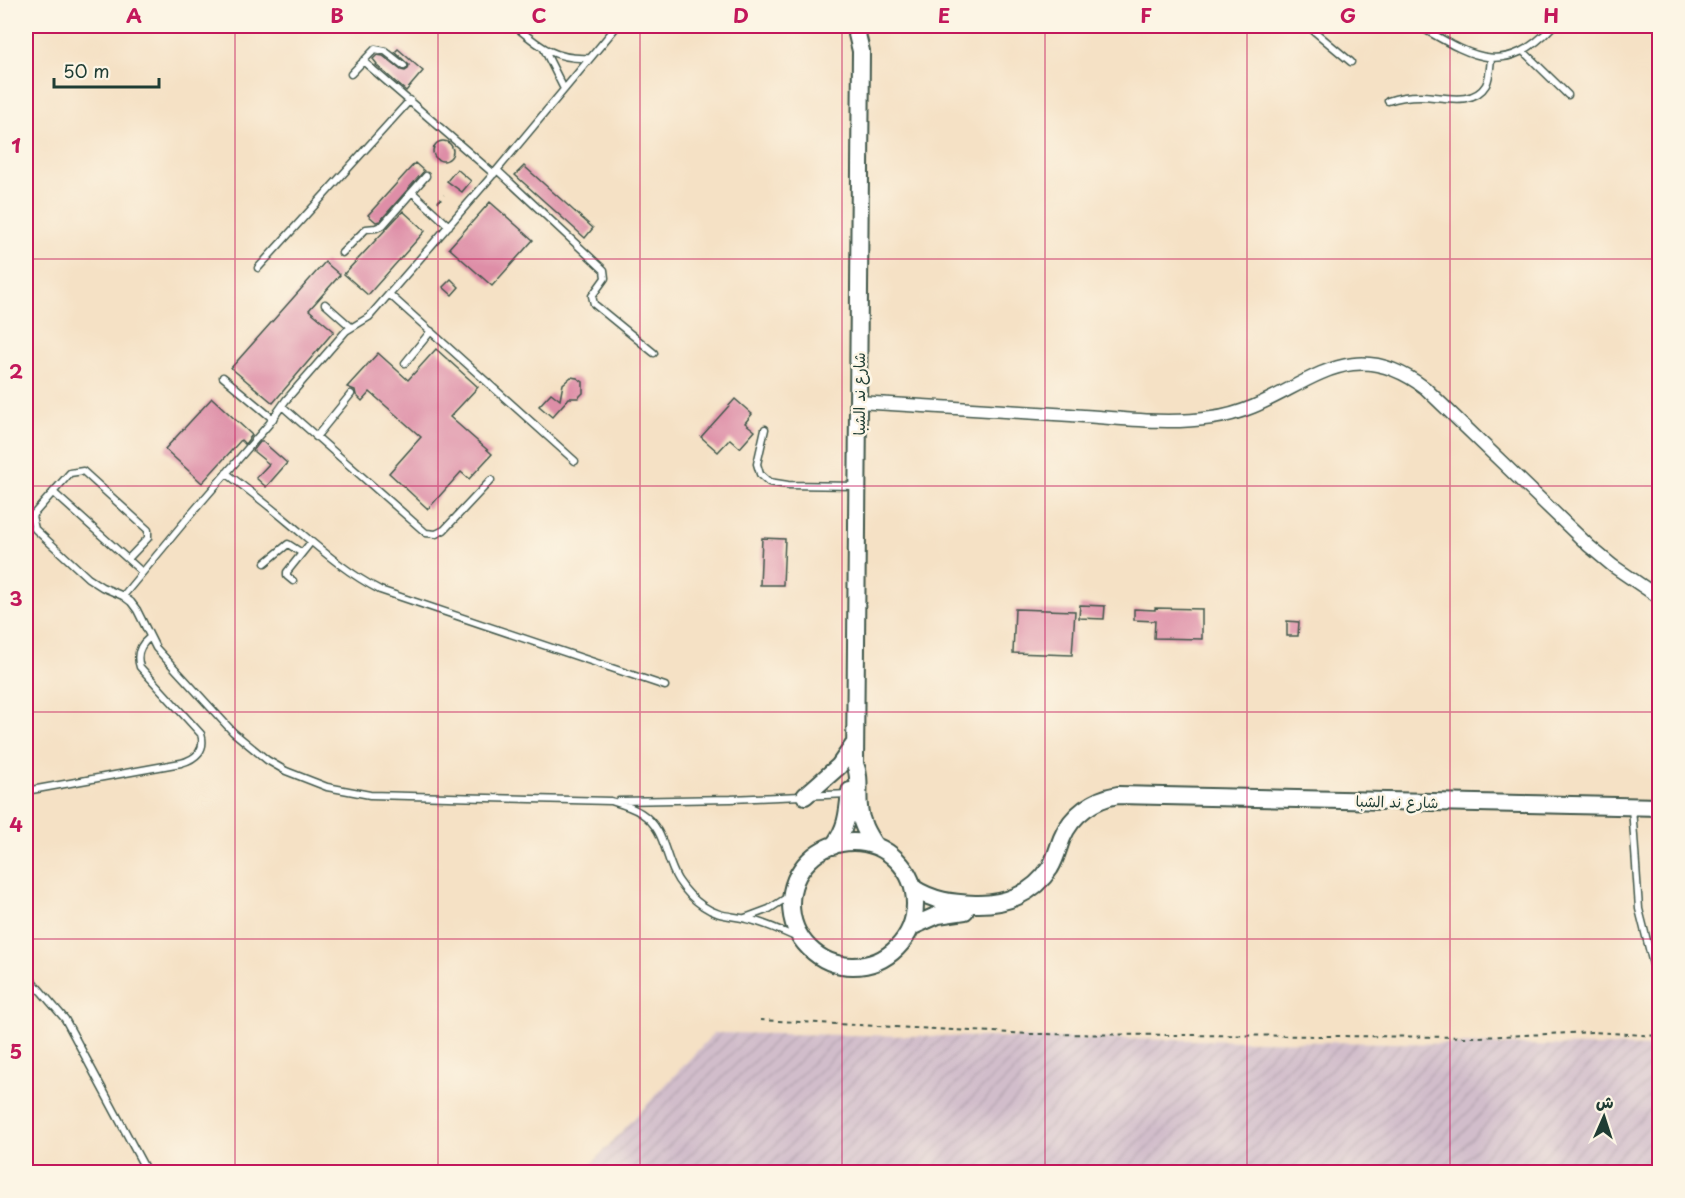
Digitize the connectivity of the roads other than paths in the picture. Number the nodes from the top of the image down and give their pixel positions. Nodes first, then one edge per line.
1 (515, 26) edge
2 (616, 26) edge
3 (855, 26) edge
4 (1308, 26) edge
5 (1419, 26) edge
6 (1553, 26) edge
7 (543, 49) junction
8 (1523, 51) junction
9 (590, 58) junction
10 (1491, 58) junction
11 (363, 60) junction
12 (1351, 62) dead end
13 (404, 66) dead end
14 (351, 74) dead end
15 (564, 89) junction
16 (1568, 95) dead end
17 (410, 100) junction
18 (1388, 101) dead end
19 (495, 172) junction
20 (426, 176) dead end
21 (412, 192) junction
22 (449, 225) junction
23 (342, 253) dead end
24 (258, 268) dead end
25 (389, 294) junction
26 (325, 304) dead end
27 (351, 327) junction
28 (431, 331) junction
29 (654, 353) dead end
30 (405, 363) dead end
31 (223, 376) dead end
32 (351, 394) dead end
33 (858, 402) junction
34 (282, 406) junction
35 (273, 419) junction
36 (765, 429) dead end
37 (316, 437) junction
38 (575, 460) dead end
39 (226, 473) junction
40 (491, 480) dead end
41 (858, 486) junction
42 (53, 492) junction
43 (311, 542) junction
44 (302, 553) junction
45 (128, 559) junction
46 (265, 563) dead end
47 (142, 572) junction
48 (293, 582) dead end
49 (123, 596) junction
50 (1659, 598) edge
51 (149, 638) junction
52 (665, 686) dead end
53 (856, 742) junction
54 (855, 764) junction
55 (26, 791) edge
56 (850, 794) junction
57 (805, 796) junction
58 (1136, 796) junction
59 (611, 801) junction
60 (1632, 807) junction
61 (1659, 807) edge
62 (833, 846) junction
63 (875, 846) junction
64 (913, 888) junction
65 (791, 895) junction
66 (744, 918) junction
67 (911, 927) junction
68 (802, 940) junction
69 (26, 974) edge
70 (1659, 992) edge
71 (147, 1173) edge

1 - 7 lane
2 - 9 lane
3 - 33 main road, شارع ند الشبا
4 - 12 lane
5 - 10 lane
6 - 8 lane
7 - 9 lane
7 - 15 lane
8 - 10 lane
8 - 16 lane
9 - 15 lane
10 - 18 lane
11 - 13 lane
11 - 14 lane
11 - 17 lane
15 - 19 lane
17 - 19 lane
17 - 24 lane
19 - 22 lane
19 - 29 lane
20 - 21 lane
21 - 22 lane
21 - 23 lane
22 - 25 lane
25 - 27 lane
25 - 28 lane
26 - 27 lane
27 - 34 lane
28 - 30 lane
28 - 38 lane
31 - 35 lane
32 - 37 lane
33 - 41 main road, شارع ند الشبا
33 - 50 street
34 - 35 lane
34 - 37 lane
35 - 39 lane
36 - 41 lane
37 - 40 lane
39 - 43 lane
39 - 47 lane
41 - 53 main road, شارع ند الشبا
42 - 45 lane
42 - 45 lane
42 - 49 lane
43 - 44 lane
43 - 52 lane
44 - 46 lane
44 - 48 lane
45 - 47 lane
47 - 49 lane
49 - 51 lane
51 - 55 lane
51 - 59 lane
53 - 54 main road, شارع ند الشبا
53 - 57 main road
54 - 56 main road, شارع ند الشبا
54 - 63 main road, شارع ند الشبا
56 - 57 lane
56 - 62 main road, شارع ند الشبا
57 - 59 lane
58 - 60 main road, شارع ند الشبا
58 - 64 main road, شارع ند الشبا
58 - 67 main road, شارع ند الشبا
59 - 66 lane
60 - 61 main road, شارع ند الشبا
60 - 70 lane
62 - 63 main road
62 - 65 main road
63 - 64 main road
64 - 67 main road
65 - 66 lane
65 - 68 main road
66 - 68 lane
67 - 68 main road
69 - 71 lane

